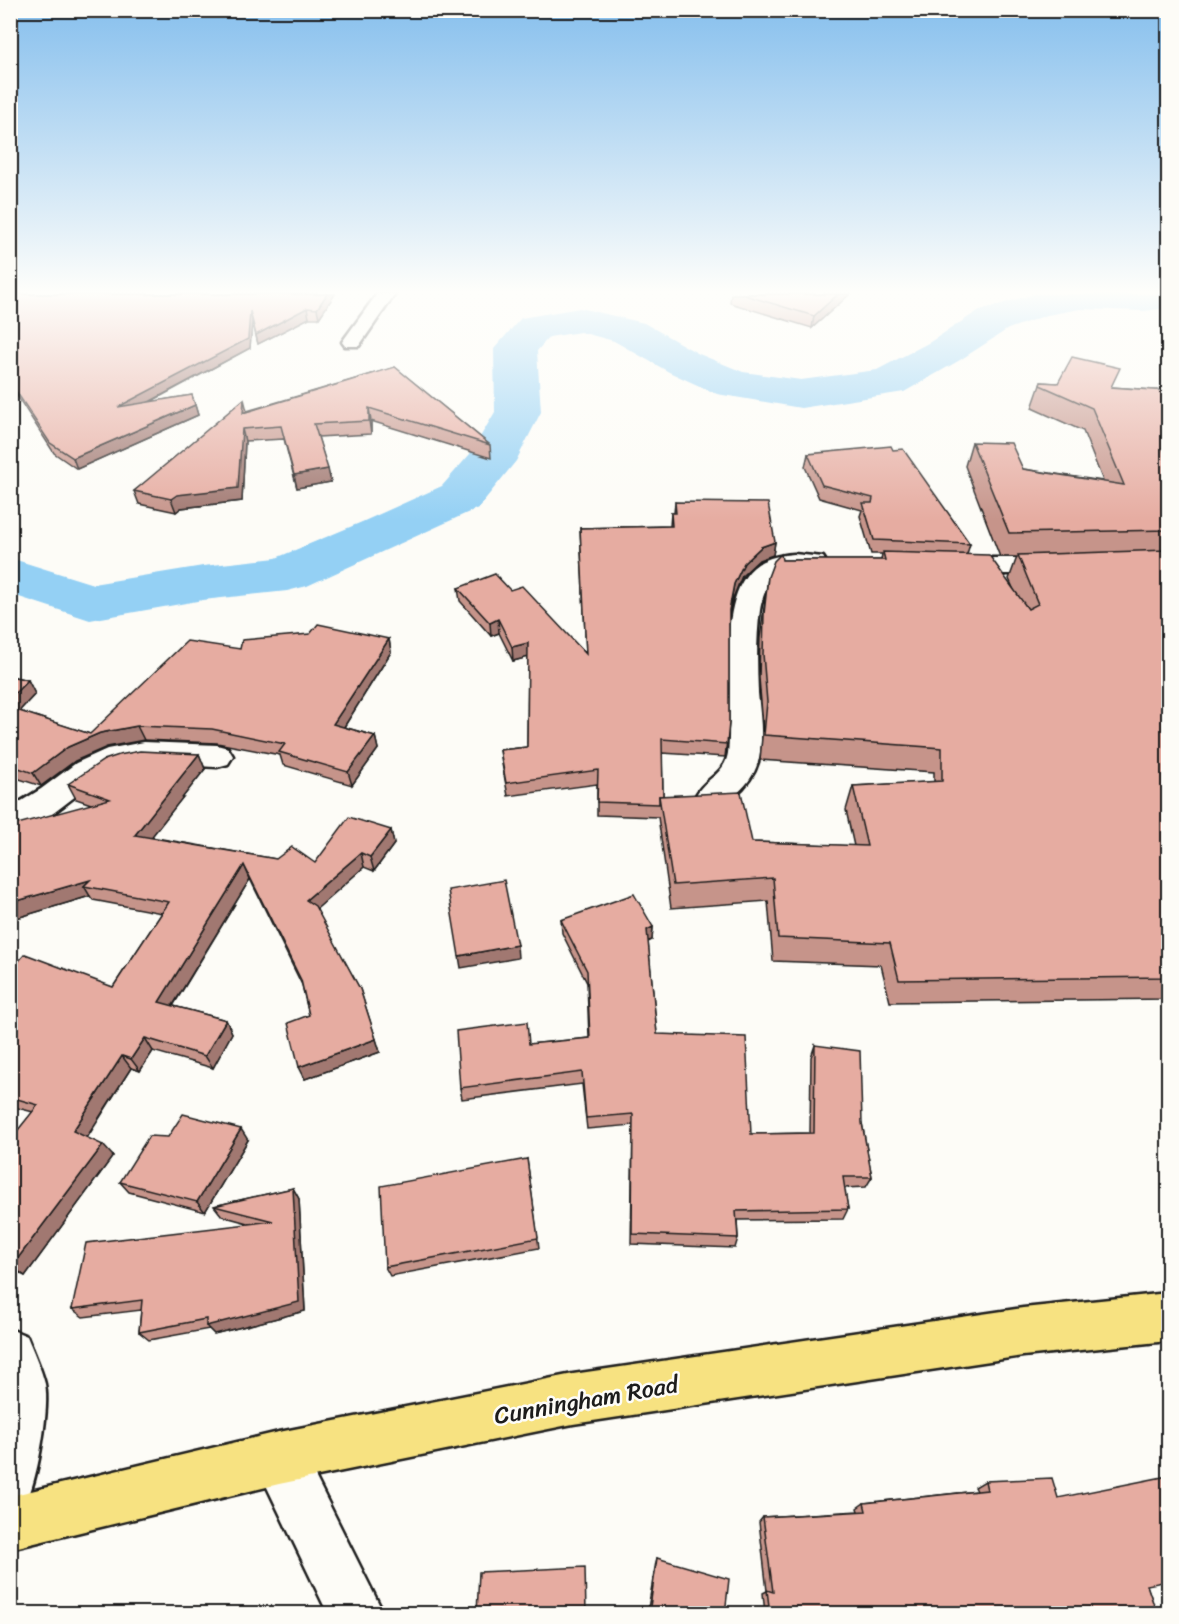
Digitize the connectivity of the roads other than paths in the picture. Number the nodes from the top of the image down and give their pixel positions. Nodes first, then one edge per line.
1 (838, 564) edge
2 (933, 566) edge
3 (1085, 566) edge
4 (217, 756) dead end
5 (712, 795) edge
6 (10, 824) edge
7 (1168, 1317) edge
8 (10, 1353) edge
9 (279, 1458) junction
10 (10, 1480) edge
11 (10, 1523) edge
12 (357, 1614) edge

1 - 5 street
2 - 3 street
4 - 6 street
7 - 9 main road, Cunningham Road
8 - 10 street
9 - 11 main road, Cunningham Road
9 - 12 street

